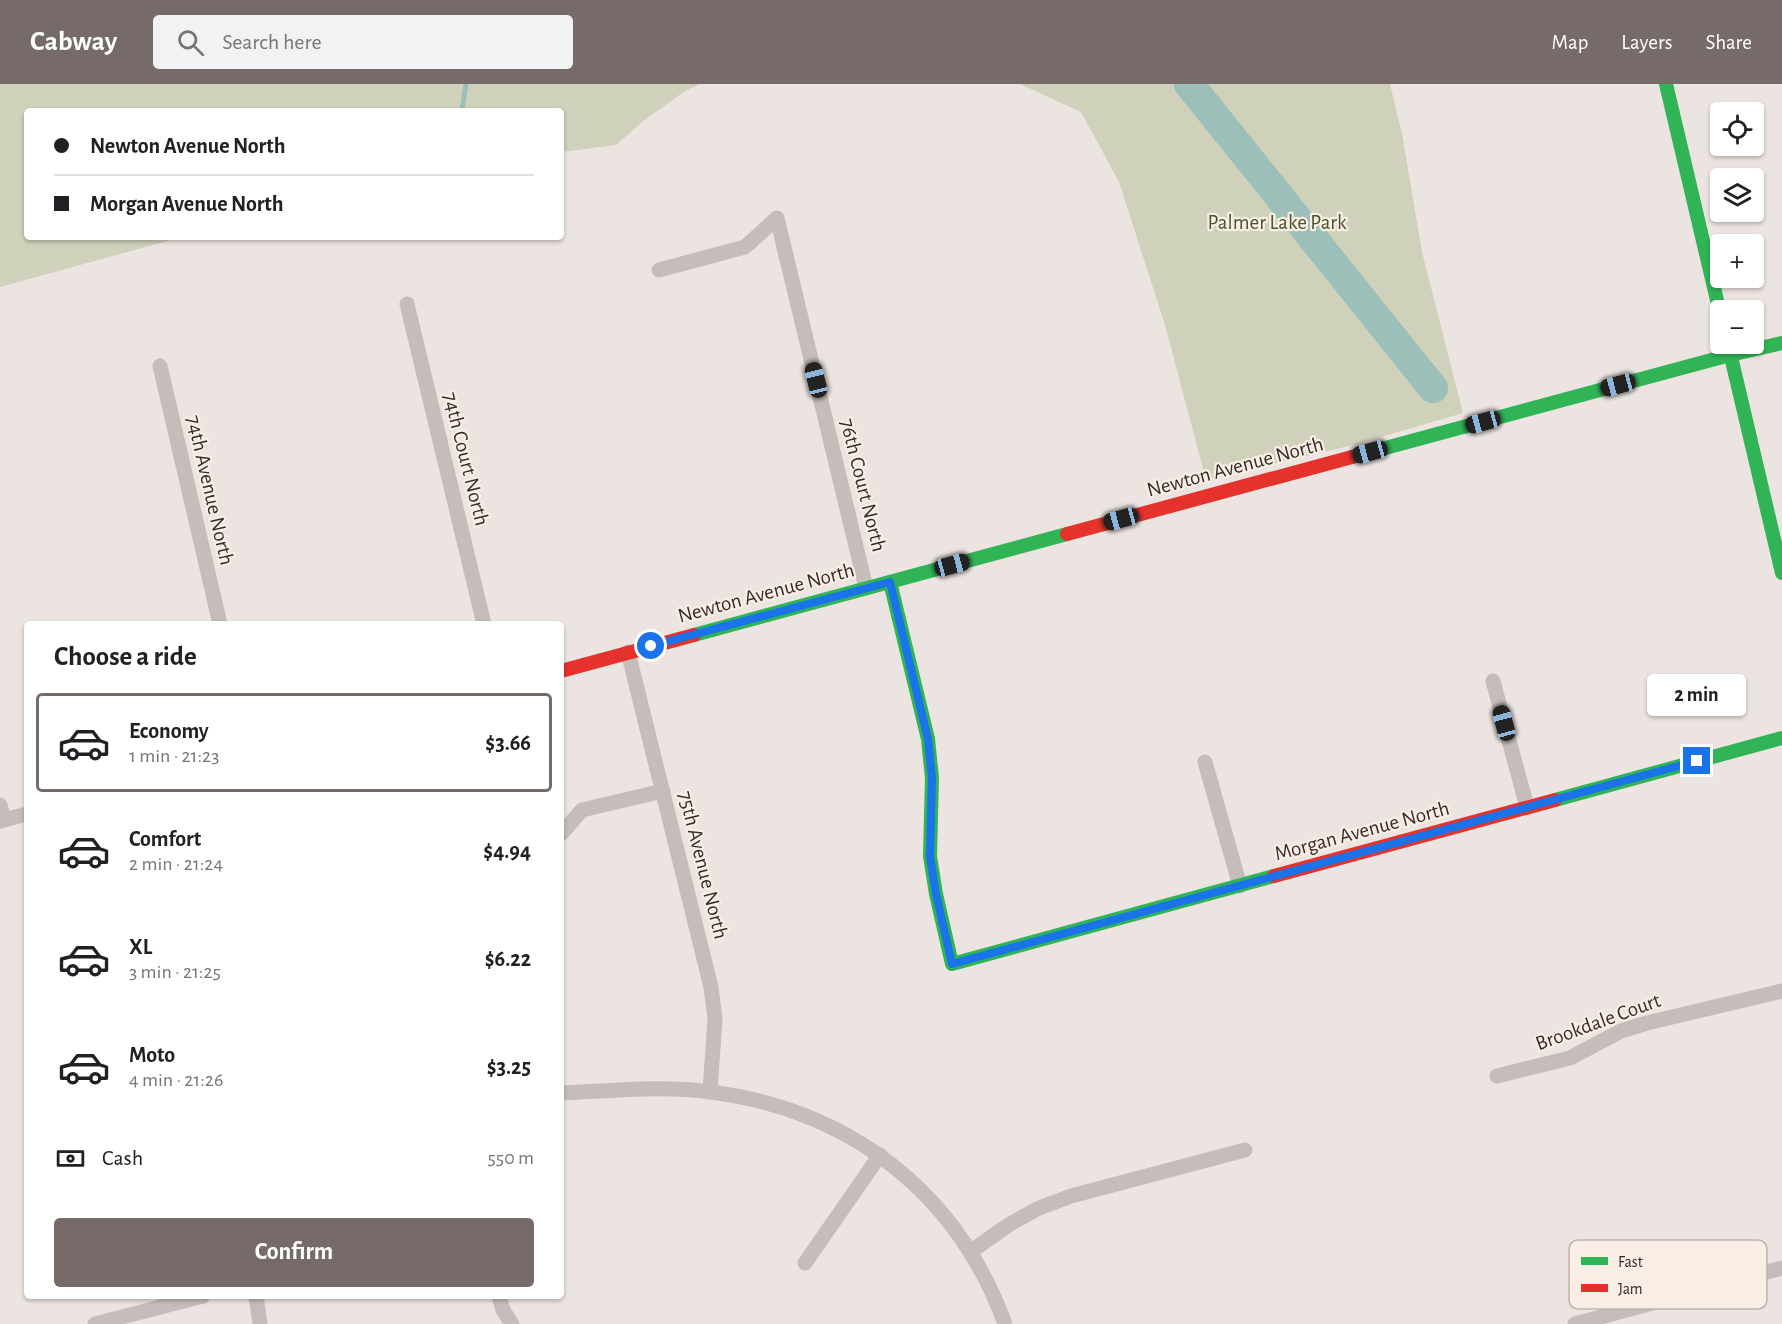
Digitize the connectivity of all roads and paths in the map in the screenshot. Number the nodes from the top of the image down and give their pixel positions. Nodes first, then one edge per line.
1 (1666, 84) edge
2 (658, 270) dead end
3 (1717, 300) edge
4 (407, 304) dead end
5 (1782, 343) edge
6 (1764, 345) edge
7 (1711, 354) edge
8 (1730, 354) edge
9 (160, 366) dead end
10 (1782, 573) edge
11 (890, 582) junction
12 (866, 588) junction
13 (219, 621) edge
14 (483, 621) edge
15 (628, 652) junction
16 (564, 669) edge
17 (1493, 681) dead end
18 (1782, 738) edge
19 (1205, 762) dead end
20 (663, 791) junction
21 (1527, 807) junction
22 (24, 814) edge
23 (1, 816) edge
24 (564, 831) edge
25 (1240, 886) junction
26 (1782, 991) edge
27 (1497, 1076) dead end
28 (710, 1091) junction
29 (564, 1093) edge
30 (1245, 1150) dead end
31 (880, 1155) junction
32 (970, 1252) junction
33 (805, 1263) dead end
34 (1782, 1268) edge
35 (1767, 1272) edge
36 (191, 1299) edge
37 (256, 1299) edge
38 (500, 1299) edge
39 (1630, 1309) edge
40 (95, 1324) edge
41 (260, 1324) edge
42 (512, 1324) edge
43 (1005, 1324) edge
44 (1575, 1324) edge

1 - 3 street
2 - 12 street, 76th Court North
4 - 14 street, 74th Court North
5 - 6 street, Newton Avenue North
7 - 11 street, Newton Avenue North
8 - 10 street
9 - 13 street, 74th Avenue North
11 - 12 street, Newton Avenue North
11 - 25 street, Morgan Avenue North
12 - 15 street, Newton Avenue North
15 - 16 street, Newton Avenue North
15 - 20 street, 75th Avenue North
17 - 21 street
18 - 21 street, Morgan Avenue North
19 - 25 street
20 - 24 street
20 - 28 street, 75th Avenue North
21 - 25 street, Morgan Avenue North
22 - 23 street
26 - 27 street, Brookdale Court
28 - 29 street
28 - 31 street
30 - 32 street
31 - 32 street
31 - 33 street
32 - 43 street
34 - 35 street
36 - 40 street
37 - 41 street
38 - 42 street
39 - 44 street

